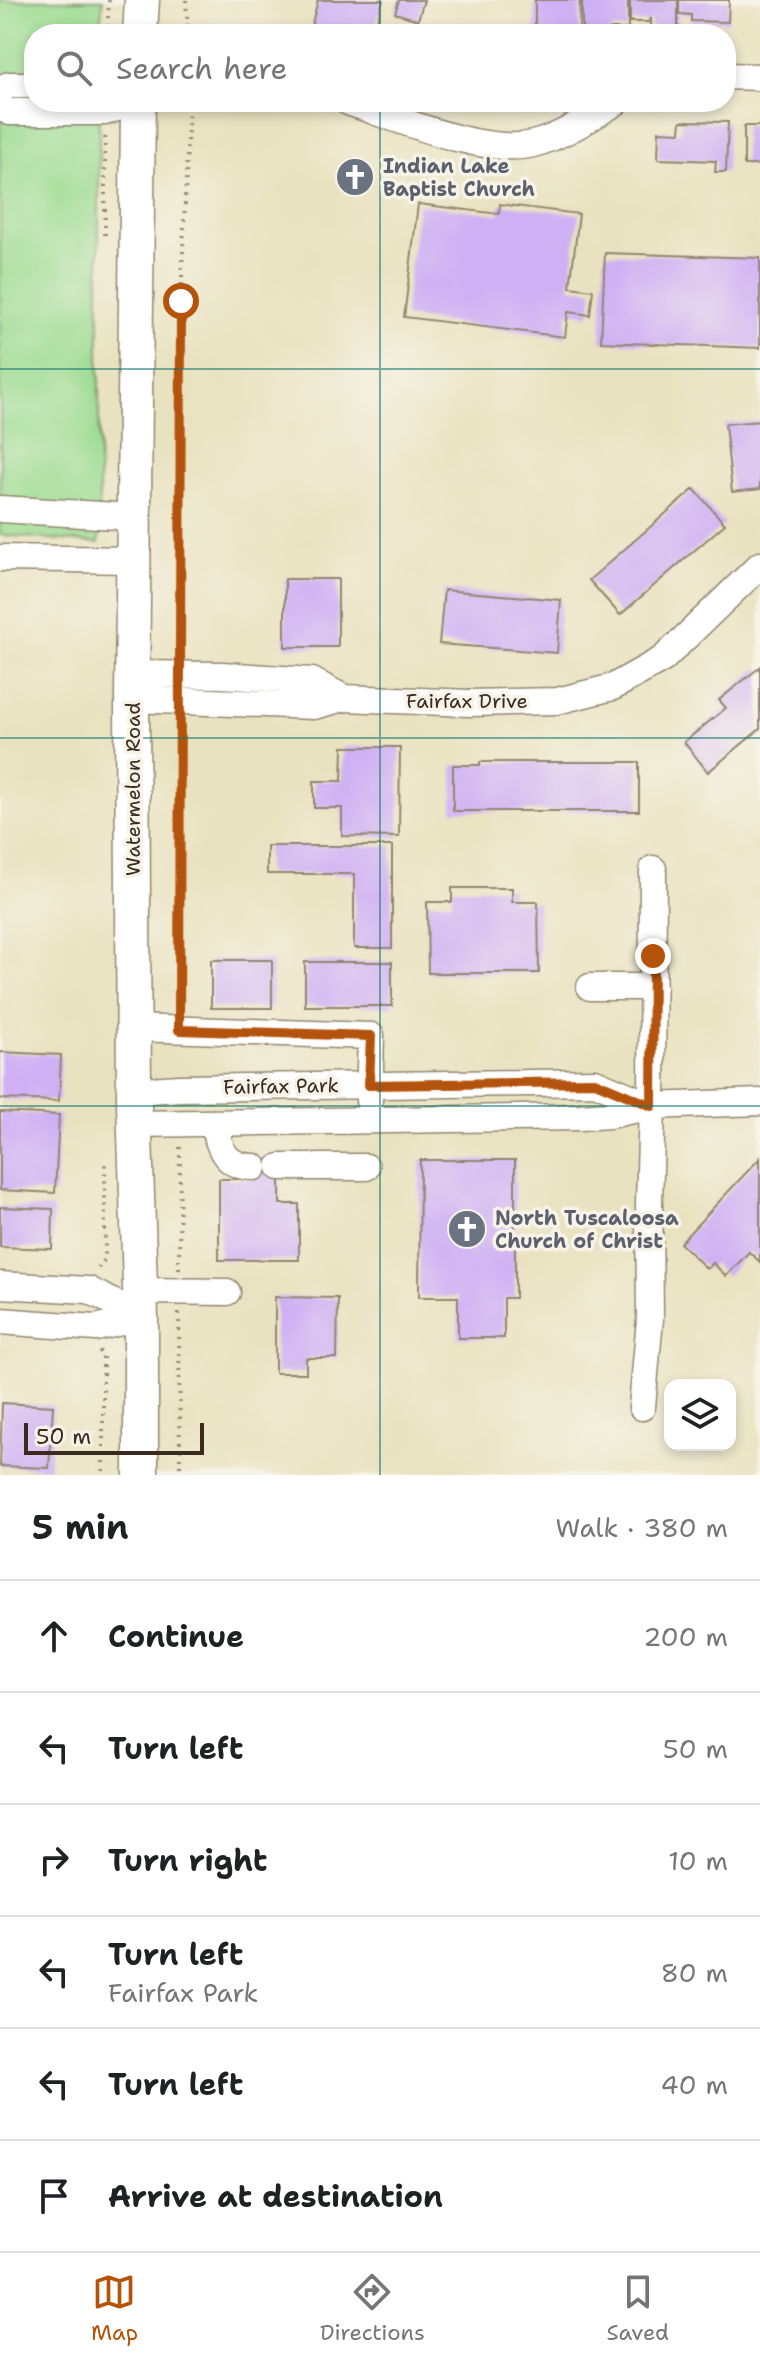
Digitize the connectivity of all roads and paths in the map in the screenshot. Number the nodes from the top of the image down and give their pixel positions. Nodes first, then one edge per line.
1 (109, 0) edge
2 (142, 0) edge
3 (186, 0) edge
4 (108, 24) edge
5 (141, 24) edge
6 (187, 24) edge
7 (736, 76) edge
8 (760, 77) edge
9 (24, 85) edge
10 (0, 89) edge
11 (0, 107) edge
12 (24, 112) edge
13 (24, 112) edge
14 (105, 112) edge
15 (137, 112) edge
16 (189, 112) edge
17 (379, 112) edge
18 (600, 112) edge
19 (0, 509) edge
20 (133, 517) junction
21 (0, 558) edge
22 (132, 560) junction
23 (760, 565) edge
24 (132, 686) junction
25 (180, 688) junction
26 (653, 869) dead end
27 (590, 987) dead end
28 (653, 987) junction
29 (134, 1028) junction
30 (179, 1030) junction
31 (369, 1085) junction
32 (134, 1091) junction
33 (760, 1102) edge
34 (652, 1106) junction
35 (369, 1121) junction
36 (180, 1123) junction
37 (213, 1123) junction
38 (135, 1124) junction
39 (366, 1167) dead end
40 (0, 1285) edge
41 (179, 1292) junction
42 (227, 1292) dead end
43 (140, 1304) junction
44 (0, 1321) edge
45 (642, 1407) dead end
46 (141, 1475) edge
47 (180, 1475) edge

1 - 4 path
2 - 5 main road
3 - 6 path
7 - 8 street
9 - 10 street
11 - 12 street
13 - 14 street
15 - 20 main road, Watermelon Road
16 - 25 path
17 - 18 street
19 - 20 street
20 - 22 main road, Watermelon Road
21 - 22 street
22 - 24 main road, Watermelon Road
23 - 25 street, Fairfax Drive
24 - 25 street
24 - 29 main road, Watermelon Road
25 - 30 path
26 - 28 street
27 - 28 street
28 - 34 street
29 - 30 street
29 - 32 main road, Watermelon Road
30 - 31 street
31 - 32 street, Fairfax Park
31 - 34 street, Fairfax Park
31 - 35 street
32 - 38 main road, Watermelon Road
33 - 34 street, Fairfax Park
34 - 35 street
34 - 45 street
35 - 37 street
36 - 37 street
36 - 38 street
36 - 41 path
37 - 39 street
38 - 43 main road, Watermelon Road
40 - 43 street
41 - 42 street
41 - 43 street
41 - 47 path
43 - 44 street
43 - 46 main road, Watermelon Road

